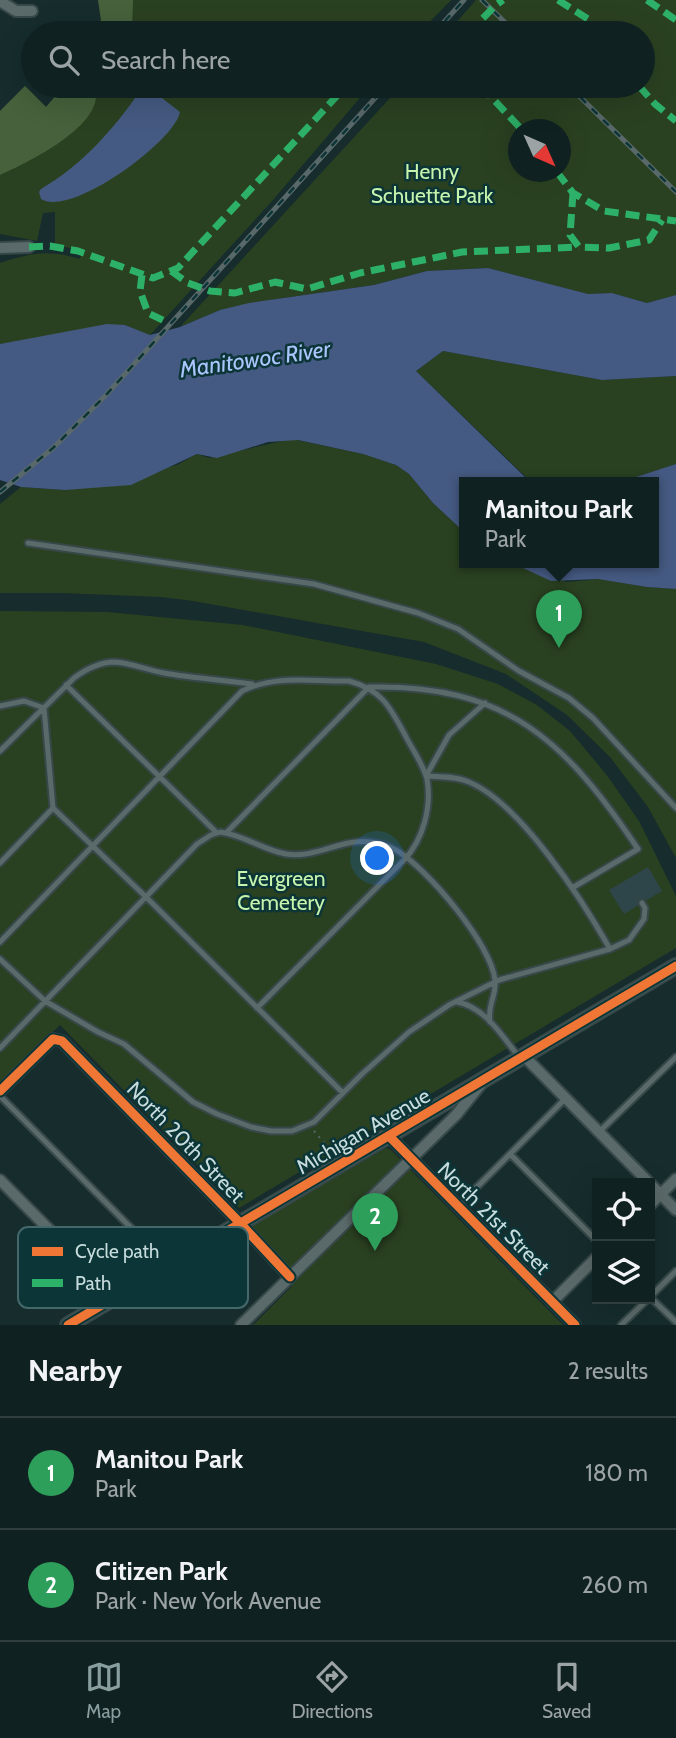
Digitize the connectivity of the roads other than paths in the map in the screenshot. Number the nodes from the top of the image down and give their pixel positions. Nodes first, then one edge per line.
1 (0, 1) edge
2 (32, 10) dead end
3 (29, 247) dead end
4 (0, 248) edge
5 (28, 543) dead end
6 (66, 685) junction
7 (254, 685) junction
8 (369, 687) junction
9 (485, 703) junction
10 (0, 706) edge
11 (44, 708) junction
12 (0, 751) edge
13 (159, 776) junction
14 (426, 776) junction
15 (53, 808) junction
16 (676, 808) edge
17 (216, 832) junction
18 (226, 832) junction
19 (93, 846) junction
20 (407, 857) junction
21 (0, 863) edge
22 (572, 888) junction
23 (146, 897) junction
24 (642, 903) dead end
25 (0, 942) edge
26 (610, 949) junction
27 (0, 959) edge
28 (676, 966) edge
29 (496, 981) junction
30 (45, 1001) junction
31 (455, 1002) junction
32 (257, 1007) junction
33 (490, 1021) junction
34 (0, 1048) edge
35 (676, 1057) edge
36 (523, 1058) junction
37 (484, 1081) junction
38 (0, 1093) edge
39 (343, 1093) junction
40 (566, 1098) junction
41 (599, 1132) junction
42 (389, 1136) junction
43 (510, 1154) junction
44 (411, 1159) junction
45 (676, 1179) edge
46 (0, 1180) edge
47 (661, 1194) junction
48 (655, 1200) edge
49 (457, 1206) junction
50 (676, 1210) edge
51 (240, 1223) junction
52 (47, 1227) edge
53 (130, 1227) edge
54 (233, 1227) edge
55 (244, 1227) edge
56 (248, 1232) edge
57 (592, 1236) edge
58 (592, 1262) edge
59 (676, 1271) edge
60 (290, 1277) junction
61 (655, 1291) edge
62 (552, 1302) junction
63 (655, 1303) edge
64 (642, 1304) edge
65 (97, 1308) edge
66 (676, 1322) edge
67 (68, 1325) edge
68 (241, 1325) edge
69 (575, 1325) edge
70 (621, 1325) edge

1 - 2 street
3 - 4 street
5 - 16 lane
6 - 7 lane
6 - 11 lane
6 - 13 lane
7 - 8 lane
7 - 13 lane
8 - 9 lane
8 - 14 lane
8 - 18 lane
9 - 14 lane
9 - 22 lane
10 - 11 lane
11 - 12 lane
11 - 15 lane
13 - 17 lane
13 - 19 lane
14 - 20 lane
14 - 22 lane
15 - 19 lane
15 - 21 lane
17 - 18 lane
17 - 23 lane
18 - 20 lane
19 - 23 lane
19 - 25 lane
20 - 29 lane
20 - 32 lane
22 - 26 lane
23 - 30 lane
23 - 32 lane
24 - 26 lane
26 - 29 lane
27 - 30 lane
28 - 36 street, Michigan Avenue
29 - 31 lane
29 - 33 lane
30 - 34 lane
30 - 39 lane
31 - 33 lane
31 - 39 lane
32 - 39 lane
33 - 36 lane
35 - 41 lane
36 - 37 street, Michigan Avenue
36 - 40 street
37 - 42 street, Michigan Avenue
37 - 44 street
38 - 51 street, North 20th Street
38 - 53 lane
40 - 41 street
40 - 43 lane
41 - 47 street
42 - 44 street, North 21st Street
42 - 51 street, Michigan Avenue
43 - 49 lane
43 - 57 lane
44 - 49 street, North 21st Street
44 - 60 street
45 - 47 street
46 - 52 street
47 - 48 street
47 - 50 street
49 - 62 street, North 21st Street
51 - 54 street, Michigan Avenue
51 - 55 street, North 20th Street
56 - 60 street, North 20th Street
58 - 62 street
59 - 61 lane
60 - 68 street
62 - 69 street, North 21st Street
63 - 66 lane
64 - 70 lane
65 - 67 street, Michigan Avenue

